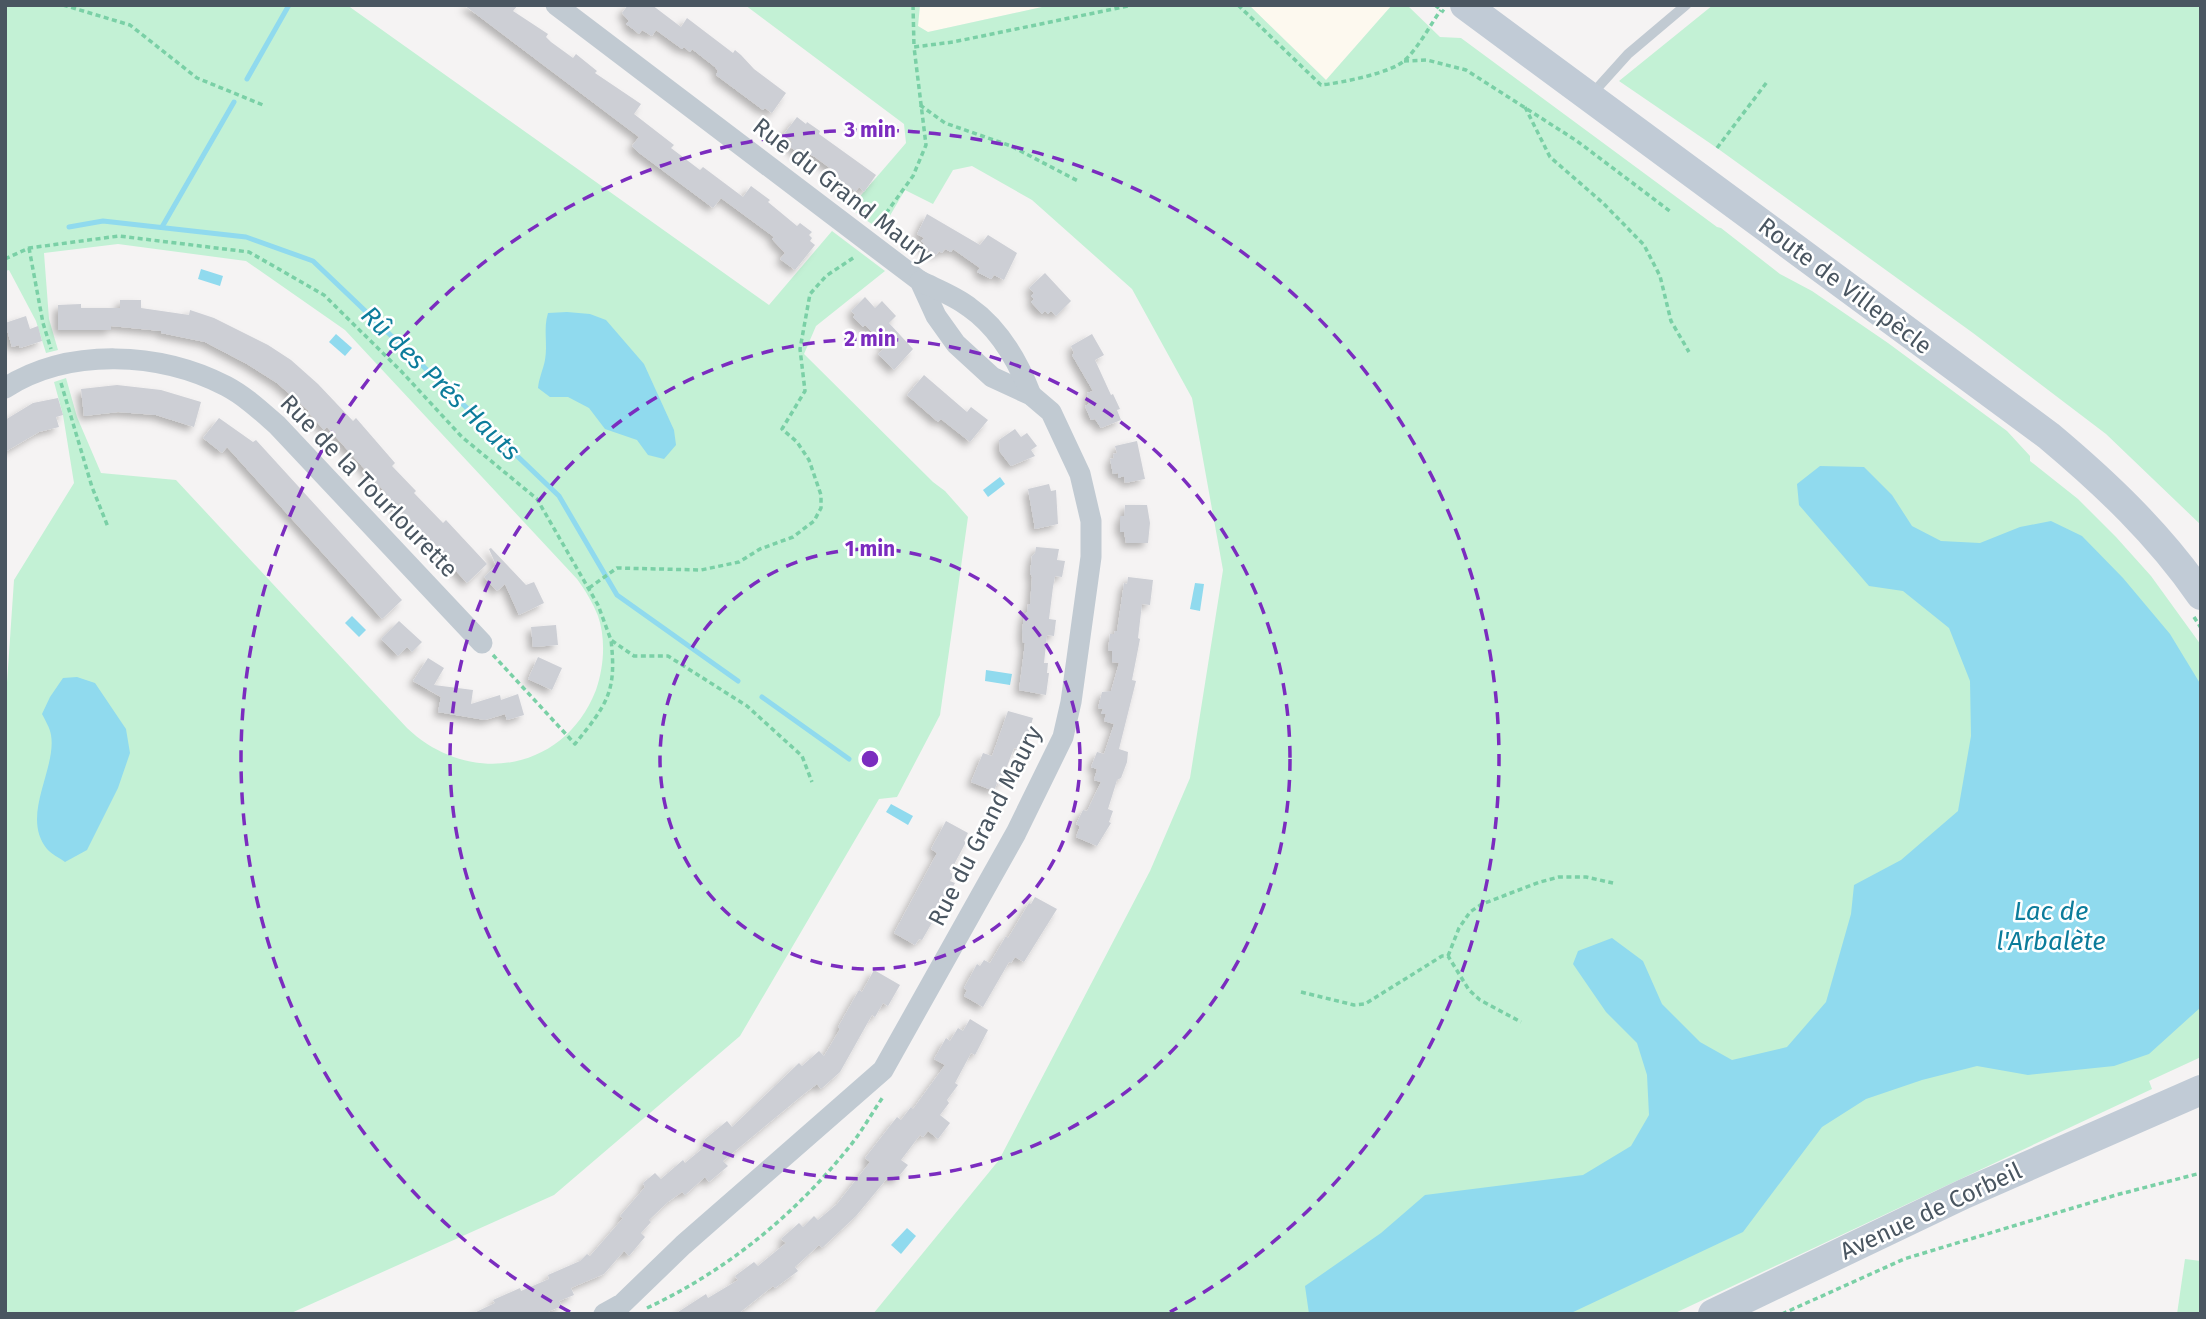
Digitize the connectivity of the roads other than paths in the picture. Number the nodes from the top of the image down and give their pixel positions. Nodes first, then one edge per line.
1 (556, 5) edge
2 (1465, 5) edge
3 (1686, 5) edge
4 (1589, 97) junction
5 (920, 281) junction
6 (5, 388) edge
7 (1031, 395) junction
8 (2201, 595) edge
9 (482, 643) road end
10 (2201, 1090) edge
11 (2201, 1100) edge
12 (2151, 1114) junction
13 (604, 1314) edge
14 (1713, 1314) edge

1 - 5 street, Rue du Grand Maury
2 - 4 main road, Route de Villepècle
3 - 4 lane
4 - 8 main road, Route de Villepècle
5 - 7 street, Rue du Grand Maury
5 - 7 street
6 - 9 street, Rue de la Tourlourette
7 - 13 street, Rue du Grand Maury
10 - 12 main road, Avenue de Corbeil
11 - 12 main road, Avenue de Corbeil
12 - 14 main road, Avenue de Corbeil

